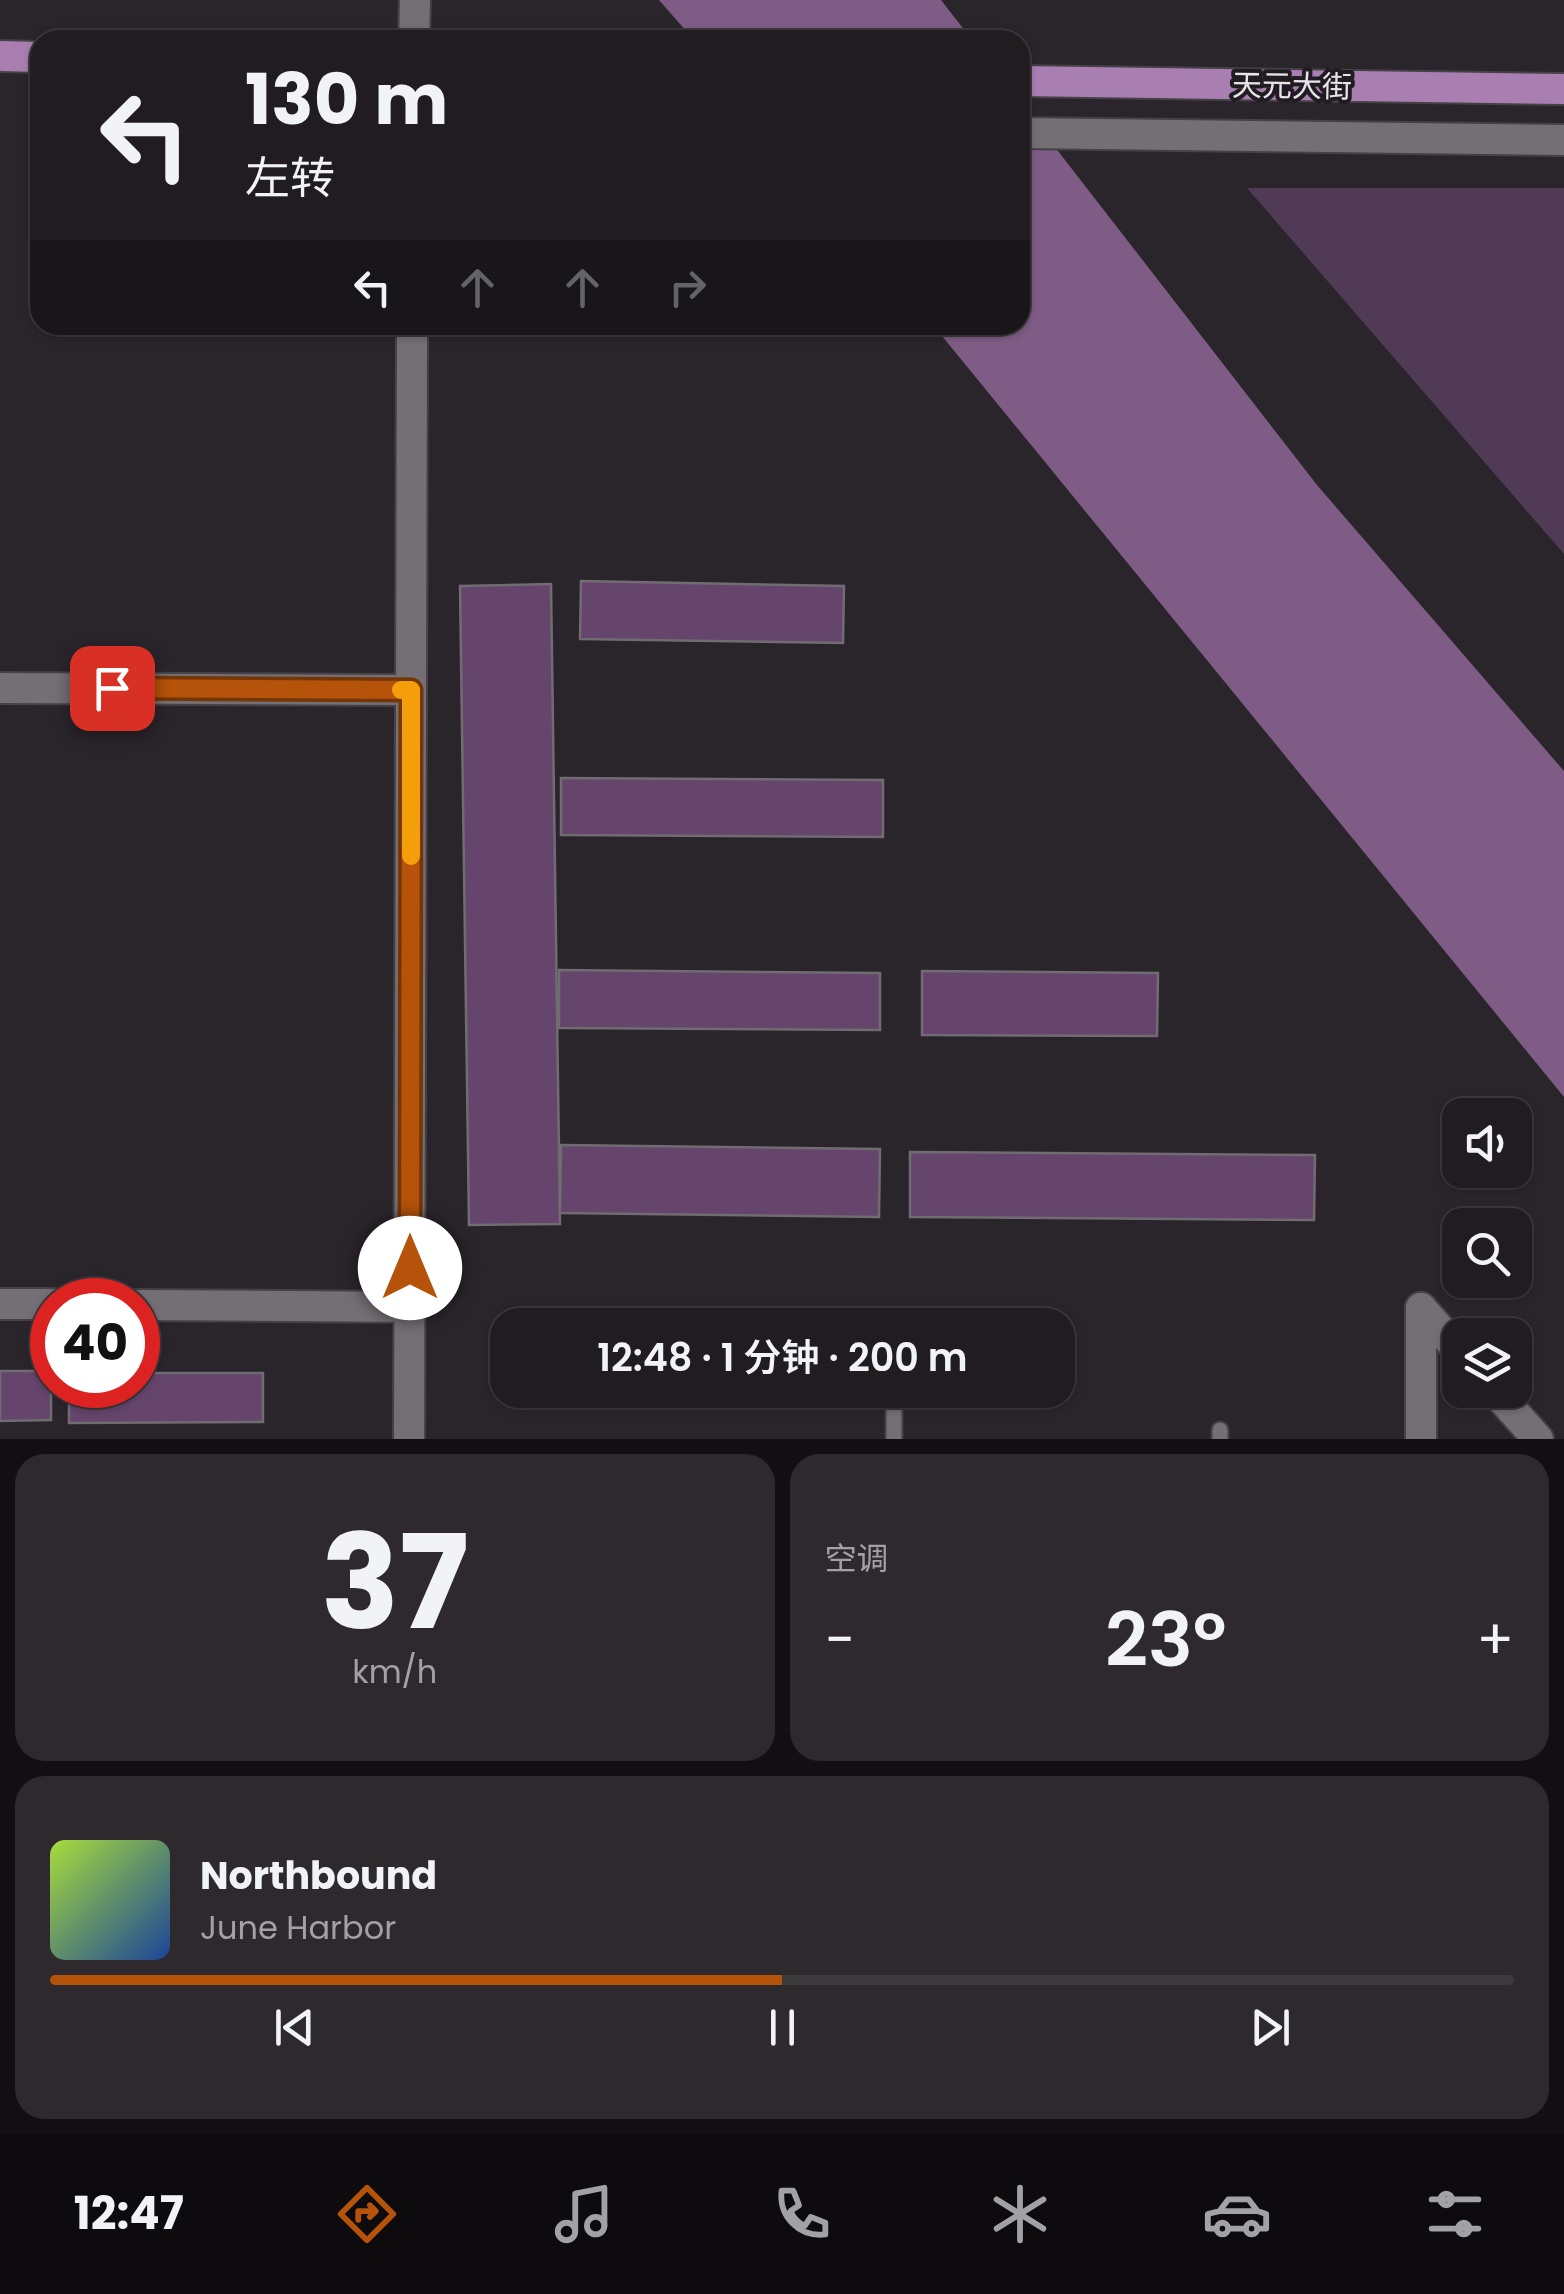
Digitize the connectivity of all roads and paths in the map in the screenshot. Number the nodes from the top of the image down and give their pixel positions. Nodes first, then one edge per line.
1 (415, 0) edge
2 (414, 30) edge
3 (0, 56) edge
4 (30, 57) edge
5 (1030, 81) edge
6 (1564, 89) edge
7 (1030, 132) edge
8 (1564, 140) edge
9 (412, 335) edge
10 (0, 688) edge
11 (411, 690) junction
12 (0, 1304) edge
13 (30, 1304) edge
14 (160, 1305) edge
15 (410, 1307) junction
16 (1442, 1332) edge
17 (1510, 1408) edge
18 (894, 1411) dead end
19 (409, 1439) edge
20 (894, 1439) edge
21 (1421, 1439) edge
22 (1538, 1439) edge

1 - 2 street
3 - 4 main road
5 - 6 main road, 天元大街
7 - 8 street
9 - 11 street
10 - 11 street
11 - 15 street
12 - 13 street
14 - 15 street
15 - 19 street
16 - 21 street
17 - 22 street
18 - 20 lane

